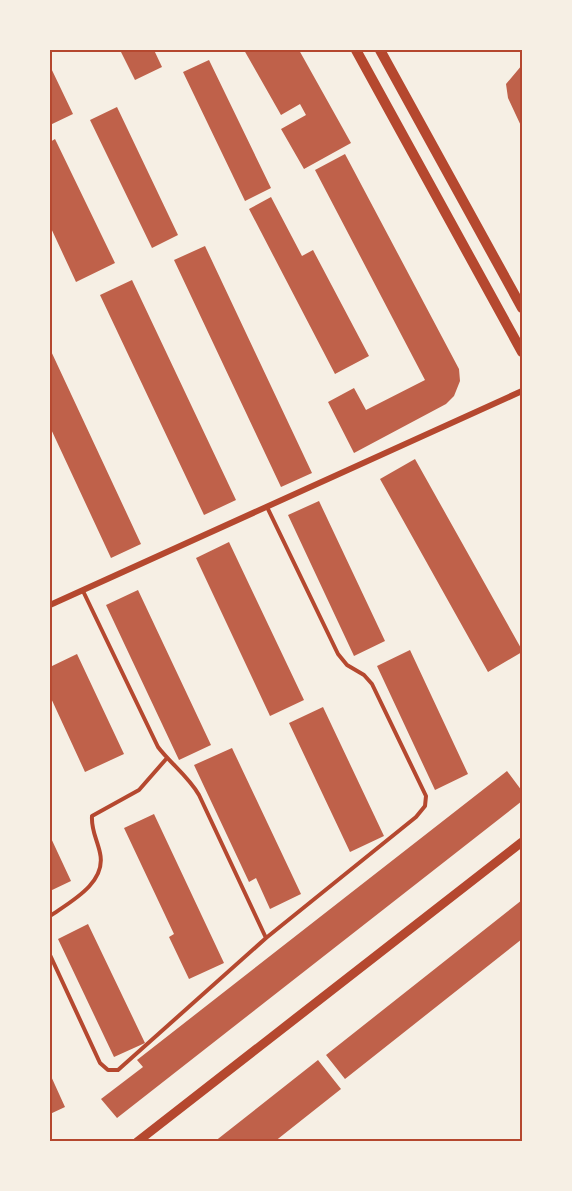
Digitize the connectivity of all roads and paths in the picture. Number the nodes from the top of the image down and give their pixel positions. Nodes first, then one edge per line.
1 (356, 50) edge
2 (380, 50) edge
3 (522, 304) edge
4 (522, 352) edge
5 (522, 391) edge
6 (267, 506) junction
7 (82, 590) junction
8 (50, 605) edge
9 (167, 758) junction
10 (522, 842) edge
11 (50, 916) edge
12 (266, 938) junction
13 (50, 955) edge
14 (137, 1142) edge

1 - 4 main road
2 - 3 main road
5 - 6 street
6 - 7 street
6 - 12 lane
7 - 8 street
7 - 9 lane
9 - 11 lane
9 - 12 lane
10 - 14 street
12 - 13 lane

